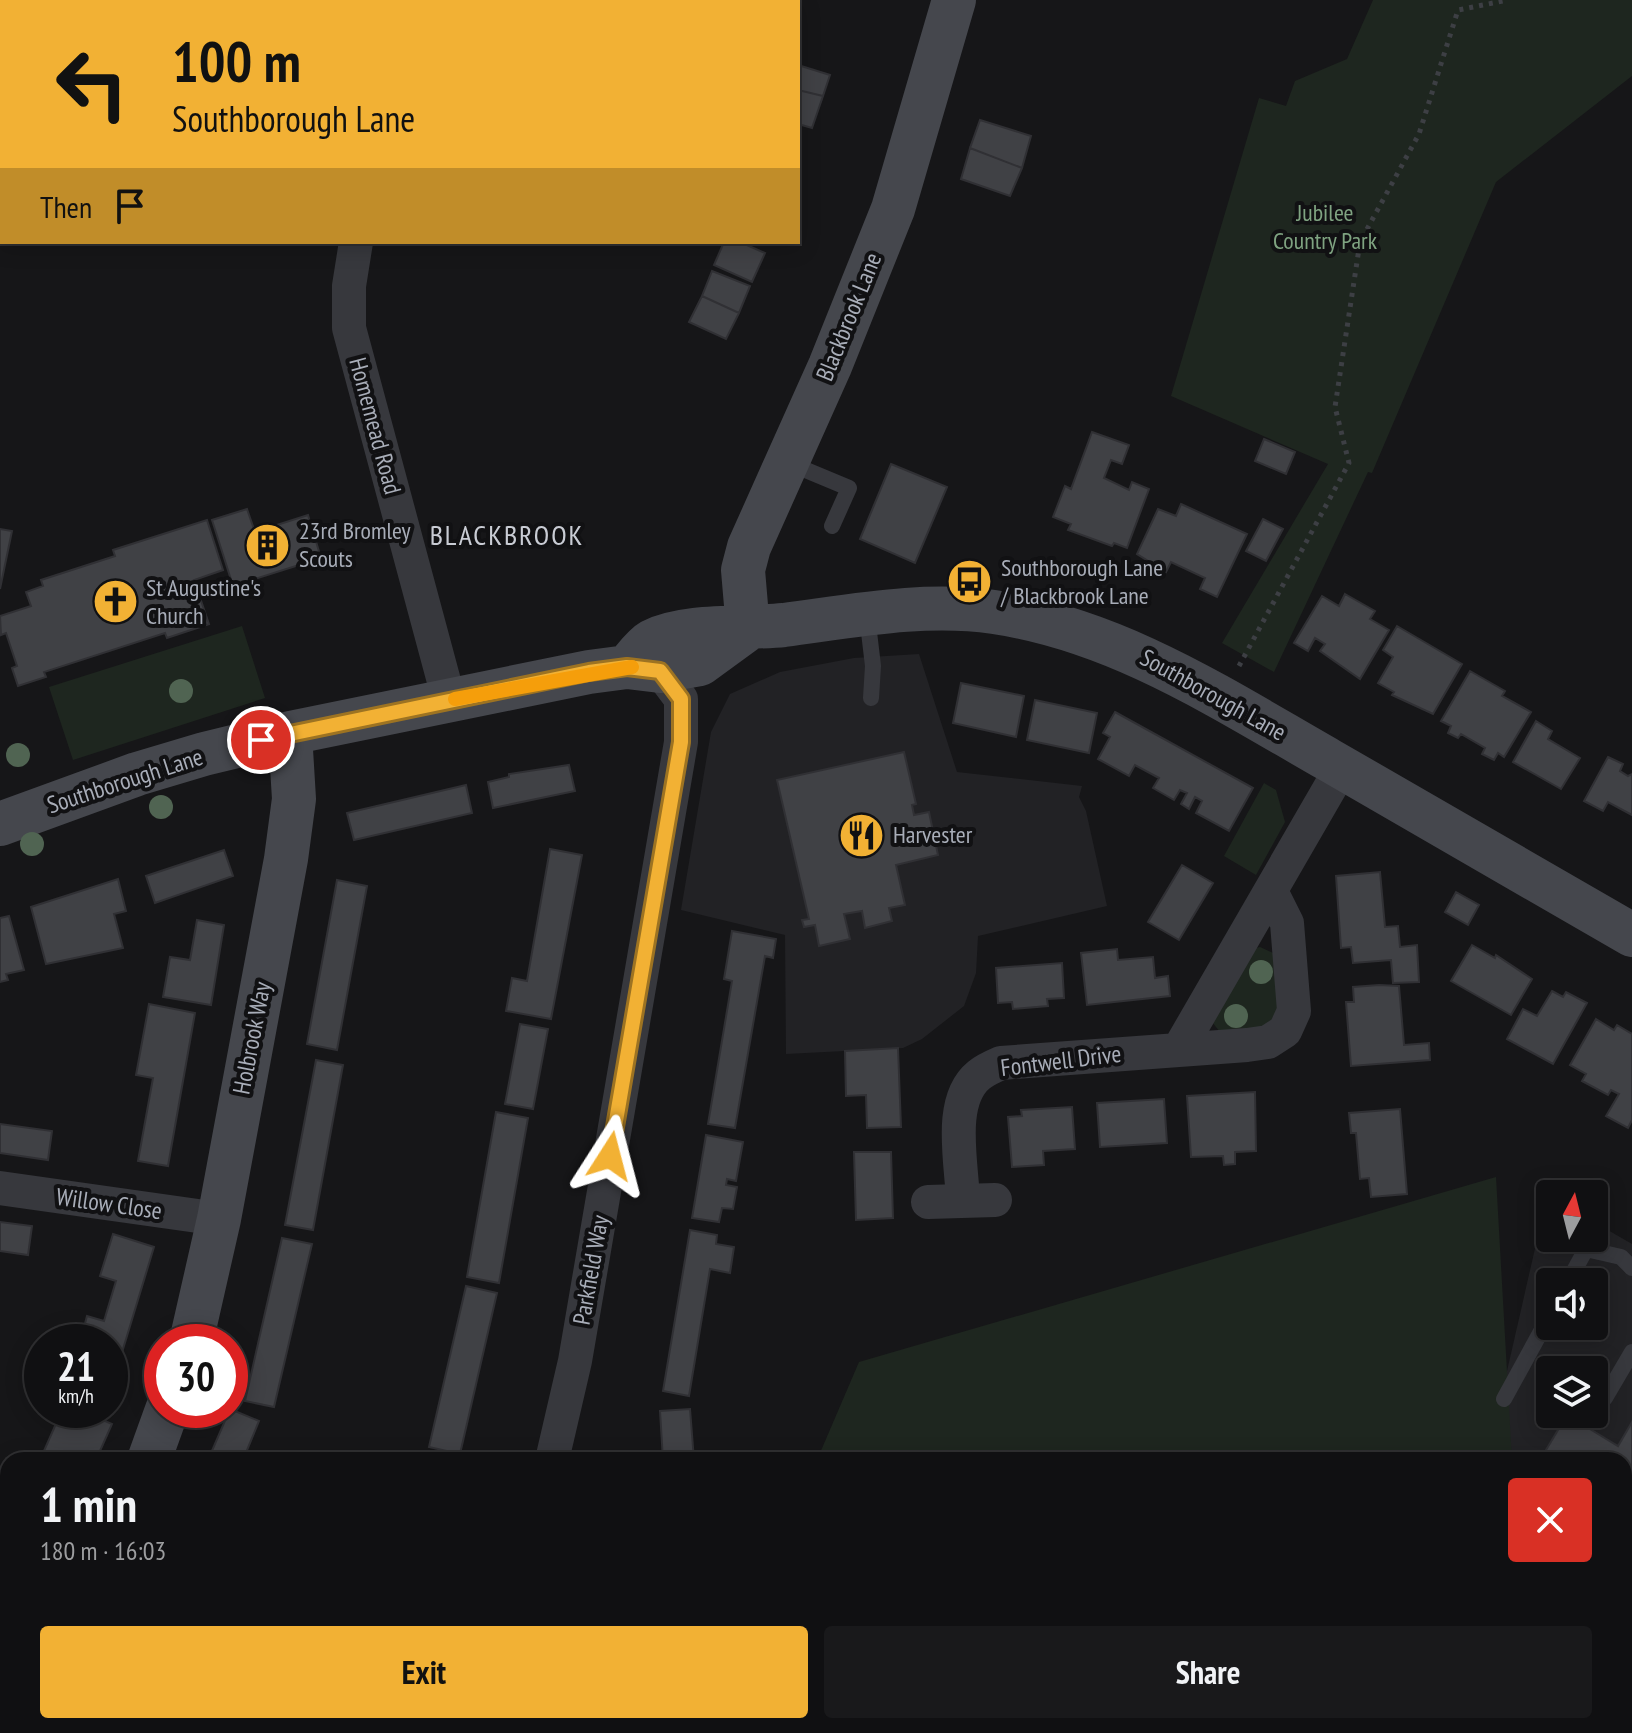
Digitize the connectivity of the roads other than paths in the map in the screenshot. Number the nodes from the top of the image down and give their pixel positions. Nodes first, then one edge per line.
1 (954, 0) edge
2 (356, 244) edge
3 (787, 462) junction
4 (832, 526) dead end
5 (867, 614) junction
6 (748, 629) junction
7 (656, 679) junction
8 (871, 698) dead end
9 (449, 700) junction
10 (290, 733) junction
11 (1342, 767) junction
12 (0, 824) edge
13 (1272, 893) junction
14 (1632, 935) edge
15 (1179, 1049) junction
16 (0, 1188) edge
17 (928, 1202) dead end
18 (219, 1219) junction
19 (1576, 1268) edge
20 (1632, 1268) edge
21 (195, 1324) edge
22 (1536, 1340) edge
23 (1632, 1352) edge
24 (1608, 1393) edge
25 (1504, 1399) dead end
26 (161, 1428) edge
27 (152, 1452) edge
28 (554, 1452) edge

1 - 3 street, Blackbrook Lane
2 - 9 street, Homemead Road
3 - 4 lane
3 - 6 street, Blackbrook Lane
5 - 6 street, Southborough Lane
5 - 8 lane
5 - 11 street, Southborough Lane
6 - 7 street
6 - 7 street, Southborough Lane
7 - 9 street, Southborough Lane
7 - 28 street, Parkfield Way
9 - 10 street, Southborough Lane
10 - 12 street, Southborough Lane
10 - 18 street, Holbrook Way
11 - 13 street
11 - 14 street, Southborough Lane
13 - 15 street
13 - 15 street, Fontwell Drive
15 - 17 street, Fontwell Drive
16 - 18 street, Willow Close
18 - 21 street, Holbrook Way
19 - 20 lane
22 - 25 lane
23 - 24 lane
26 - 27 street

